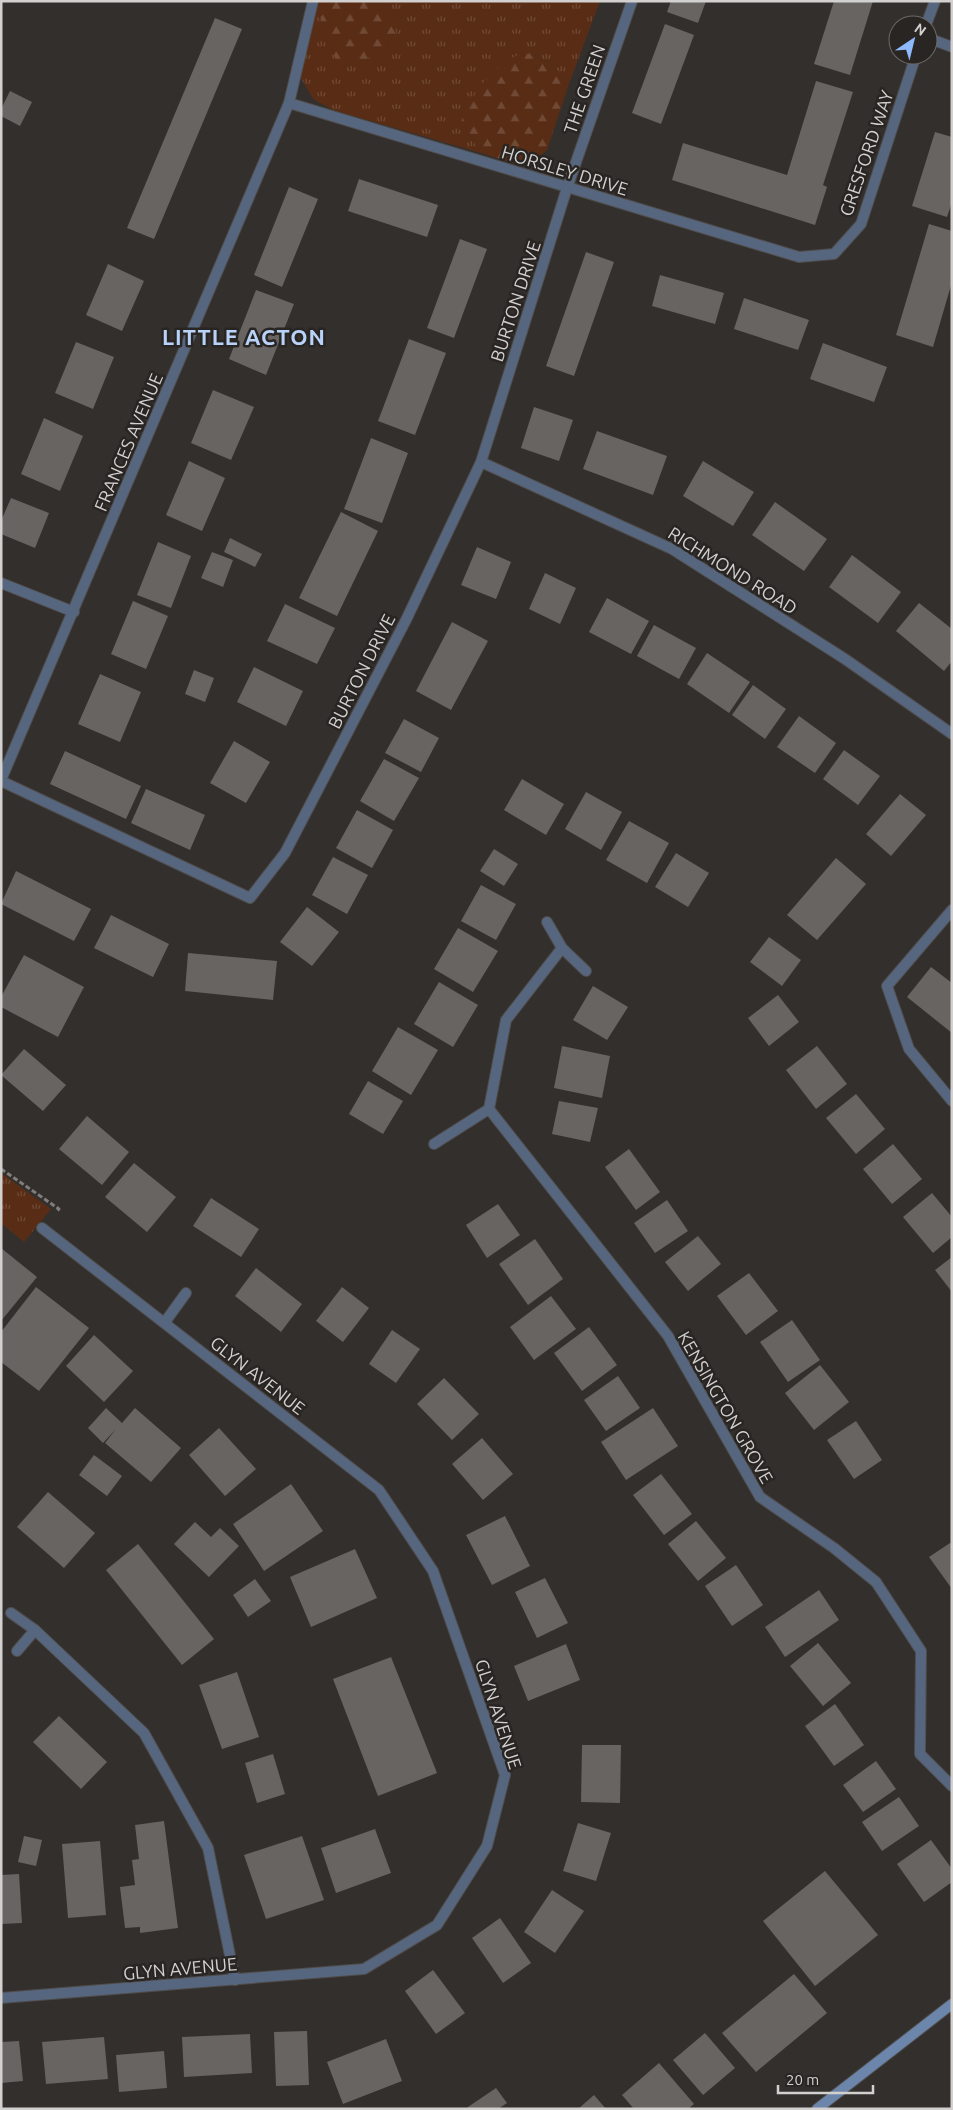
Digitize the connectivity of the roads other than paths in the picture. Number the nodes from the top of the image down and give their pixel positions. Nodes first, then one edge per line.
1 (314, 1) edge
2 (632, 1) edge
3 (935, 1) edge
4 (930, 15) edge
5 (938, 42) edge
6 (952, 47) edge
7 (913, 65) edge
8 (289, 103) junction
9 (567, 188) junction
10 (834, 254) joint
11 (481, 462) junction
12 (1, 584) edge
13 (74, 612) junction
14 (952, 734) edge
15 (1, 781) edge
16 (952, 910) edge
17 (547, 922) dead end
18 (562, 948) junction
19 (586, 970) dead end
20 (952, 1101) edge
21 (489, 1109) junction
22 (434, 1144) dead end
23 (42, 1228) road end
24 (186, 1293) dead end
25 (165, 1322) junction
26 (10, 1612) dead end
27 (35, 1630) junction
28 (16, 1652) dead end
29 (952, 1786) edge
30 (235, 1980) junction
31 (1, 1998) edge
32 (952, 2004) edge
33 (817, 2109) edge

1 - 8 street, FRANCES AVENUE
2 - 9 street, THE GREEN
3 - 4 street
5 - 6 street
7 - 10 street, GRESFORD WAY
8 - 9 street, HORSLEY DRIVE
8 - 13 street, FRANCES AVENUE
9 - 10 street, HORSLEY DRIVE
9 - 11 street, BURTON DRIVE
11 - 14 street, RICHMOND ROAD
11 - 15 street, BURTON DRIVE
12 - 13 street
13 - 15 street, FRANCES AVENUE
16 - 20 street
17 - 18 street
18 - 19 street
18 - 21 street
21 - 22 street
21 - 29 street, KENSINGTON GROVE
23 - 25 street, GLYN AVENUE
24 - 25 street
25 - 30 street, GLYN AVENUE
26 - 27 street
27 - 28 street
27 - 30 street
30 - 31 street, GLYN AVENUE
32 - 33 street

